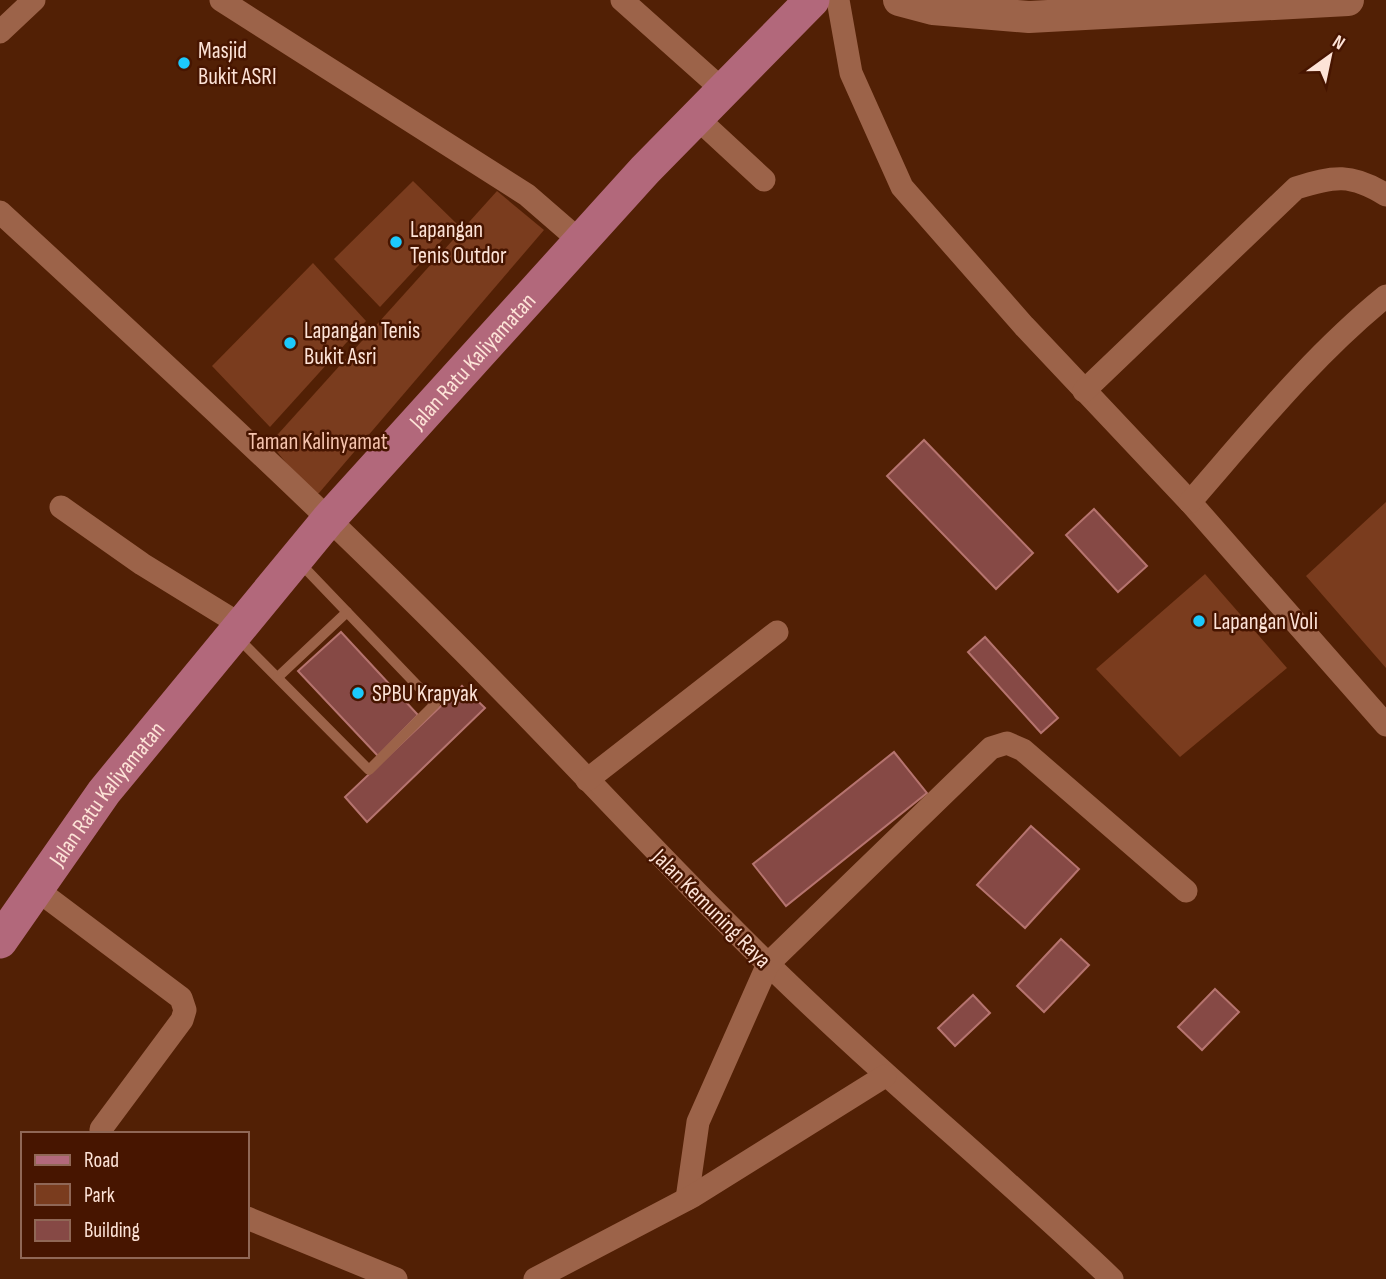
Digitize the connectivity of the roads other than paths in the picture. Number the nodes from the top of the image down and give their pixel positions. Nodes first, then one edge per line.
1 (34, 0) edge
2 (221, 0) edge
3 (622, 0) edge
4 (812, 0) edge
5 (838, 0) edge
6 (899, 0) edge
7 (1348, 0) edge
8 (0, 32) edge
9 (724, 90) junction
10 (698, 118) junction
11 (764, 180) dead end
12 (1386, 195) edge
13 (0, 212) edge
14 (580, 241) junction
15 (1386, 296) edge
16 (1084, 391) junction
17 (1190, 502) junction
18 (61, 507) dead end
19 (328, 520) junction
20 (295, 558) junction
21 (347, 612) junction
22 (238, 630) junction
23 (777, 632) dead end
24 (278, 677) junction
25 (1386, 725) edge
26 (587, 780) junction
27 (36, 889) junction
28 (1186, 891) dead end
29 (0, 942) edge
30 (768, 964) junction
31 (885, 1076) junction
32 (101, 1132) edge
33 (687, 1199) junction
34 (248, 1218) edge
35 (396, 1279) edge
36 (535, 1279) edge
37 (1112, 1279) edge

1 - 8 street
2 - 14 street
3 - 9 street
4 - 9 main road, Jalan Ratu Kaliyamatan
5 - 16 street
6 - 7 main road
9 - 10 main road, Jalan Ratu Kaliyamatan
10 - 11 street
10 - 14 main road, Jalan Ratu Kaliyamatan
12 - 16 street
13 - 19 street, Jalan Kemuning Raya
14 - 19 main road, Jalan Ratu Kaliyamatan
15 - 17 street
16 - 17 street
17 - 25 street
18 - 22 street
19 - 20 main road, Jalan Ratu Kaliyamatan
19 - 26 street, Jalan Kemuning Raya
20 - 21 lane
20 - 22 main road, Jalan Ratu Kaliyamatan
21 - 24 lane
21 - 24 lane
22 - 24 lane
22 - 27 main road, Jalan Ratu Kaliyamatan
23 - 26 street
26 - 30 street, Jalan Kemuning Raya
27 - 29 main road, Jalan Ratu Kaliyamatan
27 - 32 street
28 - 30 street
30 - 31 street, Jalan Kemuning Raya
30 - 33 street
31 - 33 street
31 - 37 street, Jalan Kemuning Raya
33 - 36 street
34 - 35 street

